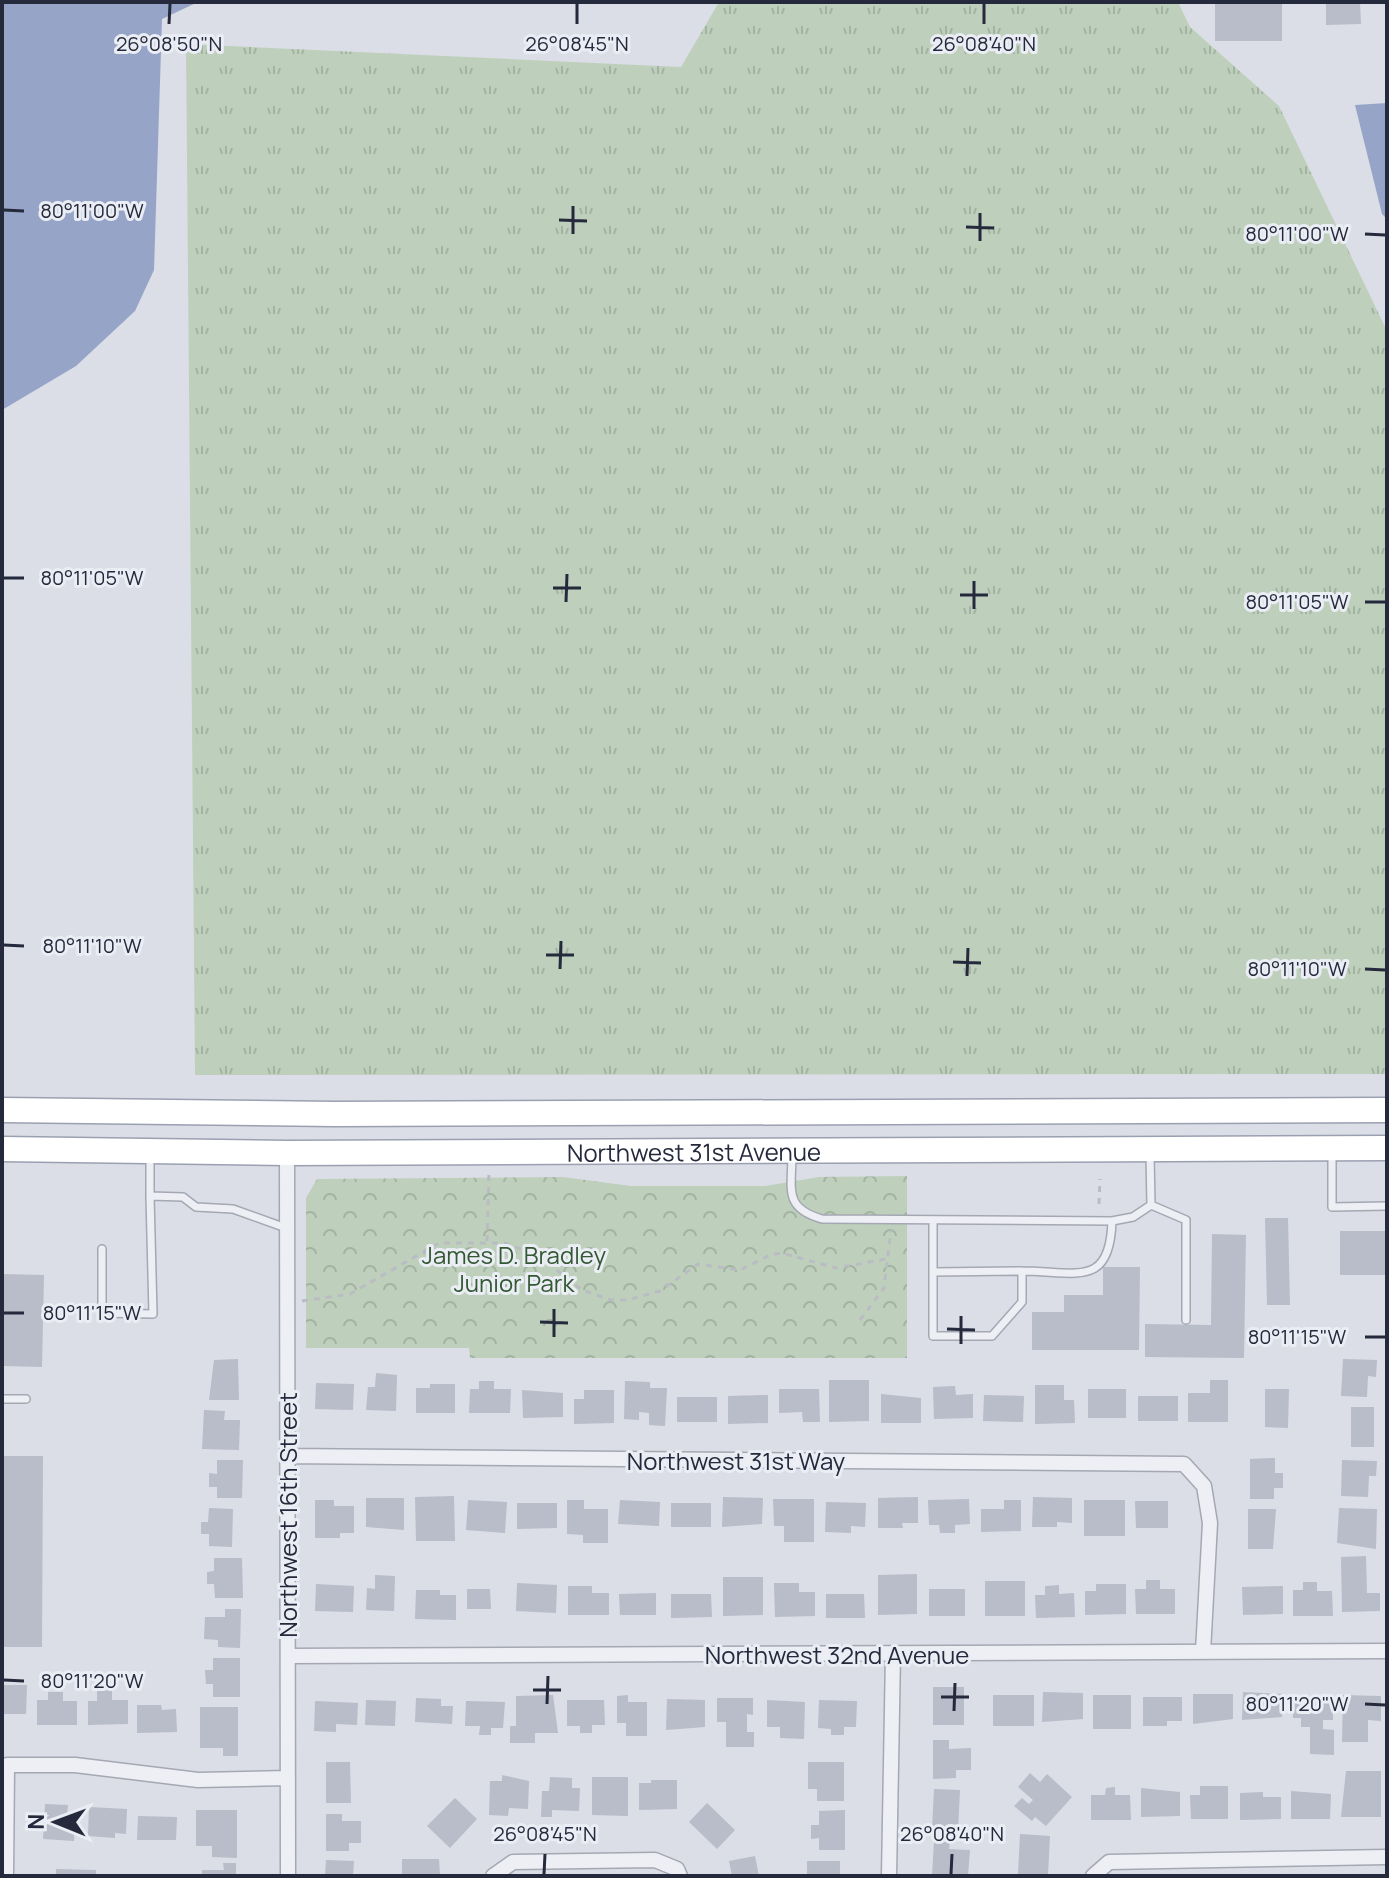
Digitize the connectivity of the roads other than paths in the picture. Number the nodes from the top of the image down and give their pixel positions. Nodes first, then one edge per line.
1 (2, 1110) edge
2 (1387, 1110) edge
3 (335, 1114) junction
4 (1387, 1148) edge
5 (2, 1149) edge
6 (1332, 1149) junction
7 (1150, 1150) junction
8 (150, 1151) junction
9 (792, 1152) junction
10 (287, 1153) junction
11 (150, 1196) junction
12 (1151, 1205) junction
13 (1387, 1206) edge
14 (933, 1220) junction
15 (1112, 1221) junction
16 (286, 1228) junction
17 (102, 1249) dead end
18 (1022, 1271) junction
19 (933, 1272) junction
20 (1186, 1320) dead end
21 (2, 1399) edge
22 (26, 1399) dead end
23 (287, 1456) junction
24 (1387, 1651) edge
25 (1203, 1652) junction
26 (893, 1654) junction
27 (288, 1656) junction
28 (288, 1778) junction
29 (1387, 1857) edge
30 (494, 1875) edge
31 (6, 1876) edge
32 (288, 1876) edge
33 (680, 1876) edge
34 (889, 1876) edge
35 (1093, 1876) edge

1 - 3 main road, Northwest 31st Avenue
2 - 3 main road, Northwest 31st Avenue
3 - 10 main road
4 - 6 main road, Northwest 31st Avenue
5 - 8 main road, Northwest 31st Avenue
6 - 7 main road, Northwest 31st Avenue
6 - 13 lane
7 - 9 main road, Northwest 31st Avenue
7 - 12 lane
8 - 10 main road, Northwest 31st Avenue
8 - 11 lane
9 - 10 main road, Northwest 31st Avenue
9 - 14 lane
10 - 16 street, Northwest 16th Street
11 - 16 lane
11 - 17 lane
12 - 15 lane
12 - 20 lane
14 - 15 lane
14 - 19 lane
15 - 18 lane
16 - 23 street, Northwest 16th Street
18 - 19 lane
18 - 19 lane
21 - 22 lane
23 - 25 street, Northwest 31st Way
23 - 27 street, Northwest 16th Street
24 - 25 street, Northwest 32nd Avenue
25 - 26 street, Northwest 32nd Avenue
26 - 27 street, Northwest 32nd Avenue
26 - 34 street
27 - 28 street, Northwest 16th Street
28 - 31 street
28 - 32 street, Northwest 16th Street
29 - 35 street
30 - 33 street

